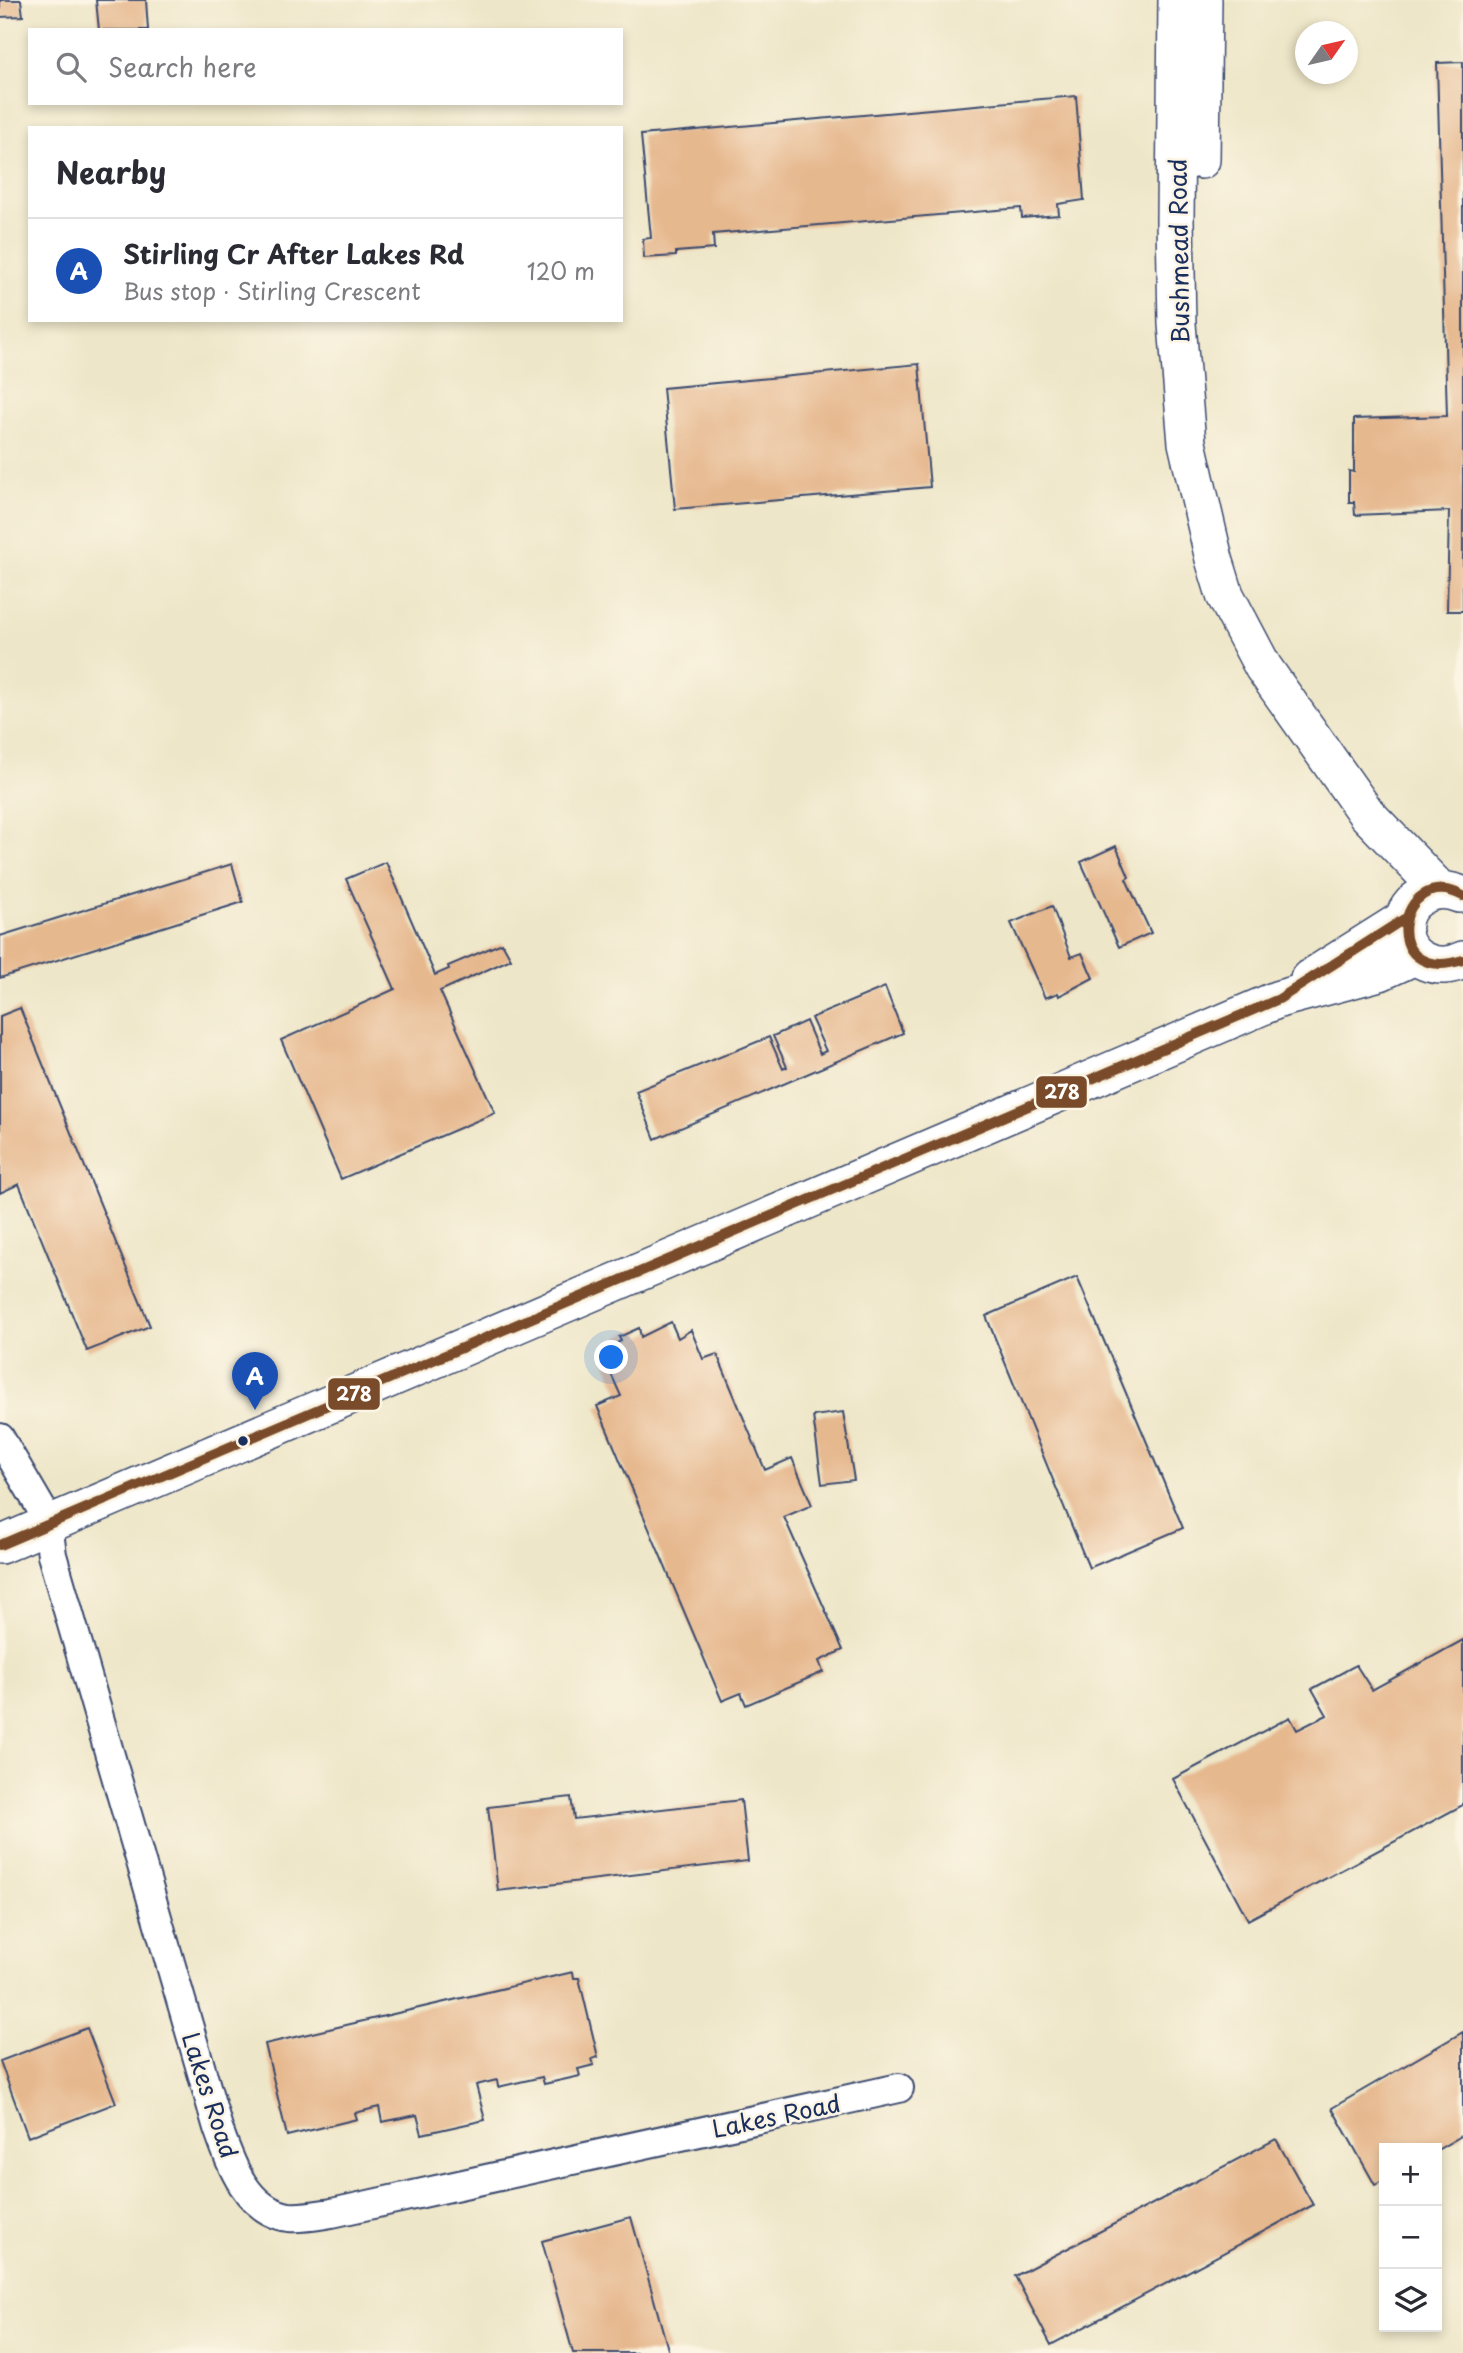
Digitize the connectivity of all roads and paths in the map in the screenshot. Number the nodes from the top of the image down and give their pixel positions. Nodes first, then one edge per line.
1 (1177, 0) edge
2 (1203, 0) edge
3 (1201, 501) junction
4 (1366, 813) junction
5 (1456, 893) edge
6 (1406, 914) junction
7 (1446, 968) edge
8 (1279, 999) junction
9 (0, 1438) edge
10 (48, 1524) junction
11 (0, 1545) edge
12 (899, 2088) dead end

1 - 3 main road, Bushmead Road
2 - 3 main road, Bushmead Road
3 - 4 main road, Bushmead Road
4 - 5 main road, Bushmead Road
4 - 6 main road, Bushmead Road
5 - 6 main road, Bushmead Road
6 - 7 main road, Bushmead Road
6 - 8 main road
7 - 8 main road
8 - 10 main road
9 - 10 street, Lakes Road
10 - 11 main road
10 - 12 street, Lakes Road

